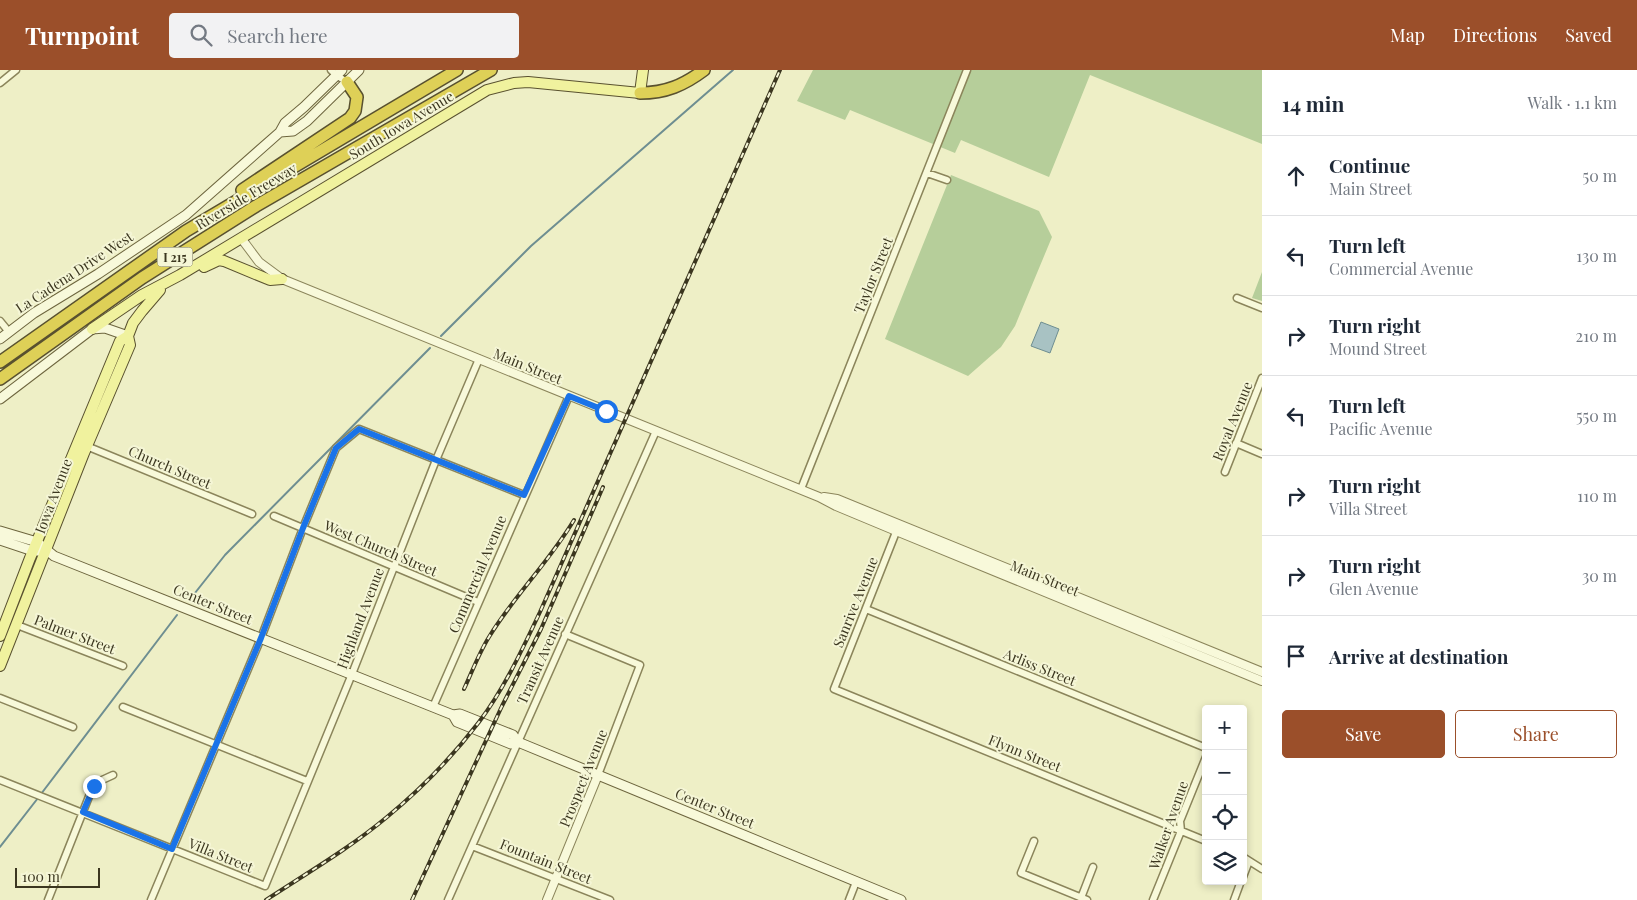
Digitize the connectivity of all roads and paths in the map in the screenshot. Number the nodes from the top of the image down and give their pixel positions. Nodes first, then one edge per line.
1 (358, 70) edge
2 (457, 70) edge
3 (491, 70) edge
4 (643, 70) edge
5 (693, 70) edge
6 (704, 70) edge
7 (967, 70) edge
8 (12, 71) edge
9 (338, 71) edge
10 (347, 82) junction
11 (0, 83) edge
12 (640, 93) junction
13 (280, 132) junction
14 (927, 173) junction
15 (947, 180) dead end
16 (186, 232) junction
17 (241, 238) junction
18 (180, 275) junction
19 (282, 279) junction
20 (168, 282) junction
21 (1237, 298) dead end
22 (1262, 308) edge
23 (0, 321) edge
24 (92, 329) junction
25 (9, 332) junction
26 (128, 336) junction
27 (0, 339) edge
28 (479, 359) junction
29 (0, 362) edge
30 (1262, 378) edge
31 (0, 379) edge
32 (569, 396) junction
33 (0, 399) edge
34 (656, 431) junction
35 (1236, 443) junction
36 (83, 444) junction
37 (1262, 454) edge
38 (436, 460) junction
39 (1225, 472) dead end
40 (801, 489) junction
41 (524, 495) junction
42 (252, 514) dead end
43 (274, 516) dead end
44 (303, 528) junction
45 (898, 528) junction
46 (0, 531) edge
47 (0, 540) edge
48 (35, 547) junction
49 (46, 551) junction
50 (394, 567) junction
51 (478, 602) junction
52 (866, 609) junction
53 (17, 625) junction
54 (565, 634) junction
55 (0, 636) edge
56 (261, 638) junction
57 (0, 666) edge
58 (123, 666) dead end
59 (1262, 672) edge
60 (352, 674) junction
61 (1262, 681) edge
62 (834, 689) joint
63 (0, 698) edge
64 (433, 707) junction
65 (122, 708) dead end
66 (73, 727) dead end
67 (518, 742) junction
68 (215, 744) junction
69 (1202, 746) edge
70 (1202, 768) edge
71 (113, 775) dead end
72 (598, 775) junction
73 (0, 780) edge
74 (307, 781) junction
75 (83, 812) junction
76 (1181, 831) junction
77 (1204, 840) edge
78 (1034, 841) dead end
79 (472, 846) junction
80 (172, 849) junction
81 (1247, 860) edge
82 (1093, 867) dead end
83 (1262, 870) edge
84 (556, 879) junction
85 (856, 882) junction
86 (1240, 885) edge
87 (266, 886) joint
88 (1084, 899) edge
89 (48, 900) edge
90 (151, 900) edge
91 (448, 900) edge
92 (547, 900) edge
93 (610, 900) edge
94 (849, 900) edge
95 (901, 900) edge
96 (1153, 900) edge
97 (1234, 900) edge

1 - 10 main road
2 - 16 highway, Riverside Freeway / I 215
3 - 31 highway, Riverside Freeway / I 215
4 - 12 main road
5 - 12 highway
6 - 12 highway
7 - 14 street, Taylor Street
8 - 11 street
9 - 10 street
9 - 13 main road, La Cadena Drive West
10 - 13 main road
10 - 16 highway
12 - 17 main road, South Iowa Avenue
13 - 25 main road, La Cadena Drive West
14 - 15 street
14 - 40 street, Taylor Street
16 - 29 highway, Riverside Freeway / I 215
17 - 18 main road, South Iowa Avenue
17 - 19 street, Main Street
18 - 19 main road
18 - 20 main road
19 - 28 street, Main Street
20 - 24 main road
20 - 26 main road, Iowa Avenue
21 - 22 street
23 - 25 street
24 - 26 main road
24 - 33 main road
25 - 27 main road, La Cadena Drive West
26 - 36 main road, Iowa Avenue
28 - 32 street, Main Street
28 - 38 street, Highland Avenue
30 - 35 street, Royal Avenue
32 - 34 street, Main Street
32 - 41 street, Commercial Avenue
34 - 40 street, Main Street
34 - 54 street, Transit Avenue
35 - 37 street
35 - 39 street, Royal Avenue
36 - 42 street, Church Street
36 - 48 main road, Iowa Avenue
36 - 49 main road, Iowa Avenue
38 - 41 street
38 - 44 street
38 - 50 street, Highland Avenue
40 - 45 street, Main Street
41 - 51 street, Commercial Avenue
43 - 44 street, West Church Street
44 - 50 street, West Church Street
44 - 56 street
45 - 52 street, Sanrive Avenue
45 - 59 street, Main Street
45 - 61 street, Main Street
46 - 48 main road, Center Street
47 - 48 main road, Center Street
48 - 49 main road, Center Street
48 - 55 main road, Iowa Avenue
49 - 53 main road, Iowa Avenue
49 - 56 main road, Center Street
50 - 51 street, West Church Street
50 - 60 street, Highland Avenue
51 - 64 street, Commercial Avenue
52 - 62 street, Sanrive Avenue
52 - 69 street, Arliss Street
53 - 57 main road, Iowa Avenue
53 - 58 street, Palmer Street
54 - 67 street, Transit Avenue
54 - 72 street, Prospect Avenue
56 - 60 main road, Center Street
56 - 68 street
60 - 64 main road, Center Street
60 - 74 street, Highland Avenue
62 - 76 street, Flynn Street
63 - 66 street
64 - 67 main road, Center Street
65 - 68 street
67 - 72 main road, Center Street
67 - 79 street, Transit Avenue
68 - 74 street
68 - 80 street
70 - 76 street, Walker Avenue
71 - 75 street
72 - 84 street, Prospect Avenue
72 - 85 main road, Center Street
73 - 75 street, Villa Street
74 - 87 street, Highland Avenue
75 - 80 street, Villa Street
75 - 89 street
76 - 77 street, Flynn Street
76 - 96 street, Walker Avenue
78 - 88 street
79 - 84 street, Fountain Street
79 - 91 street, Transit Avenue
80 - 87 street, Villa Street
80 - 90 street
81 - 83 street
82 - 88 street
84 - 92 street, Prospect Avenue
84 - 93 street, Fountain Street
85 - 94 street
85 - 95 main road, Center Street
86 - 97 street

